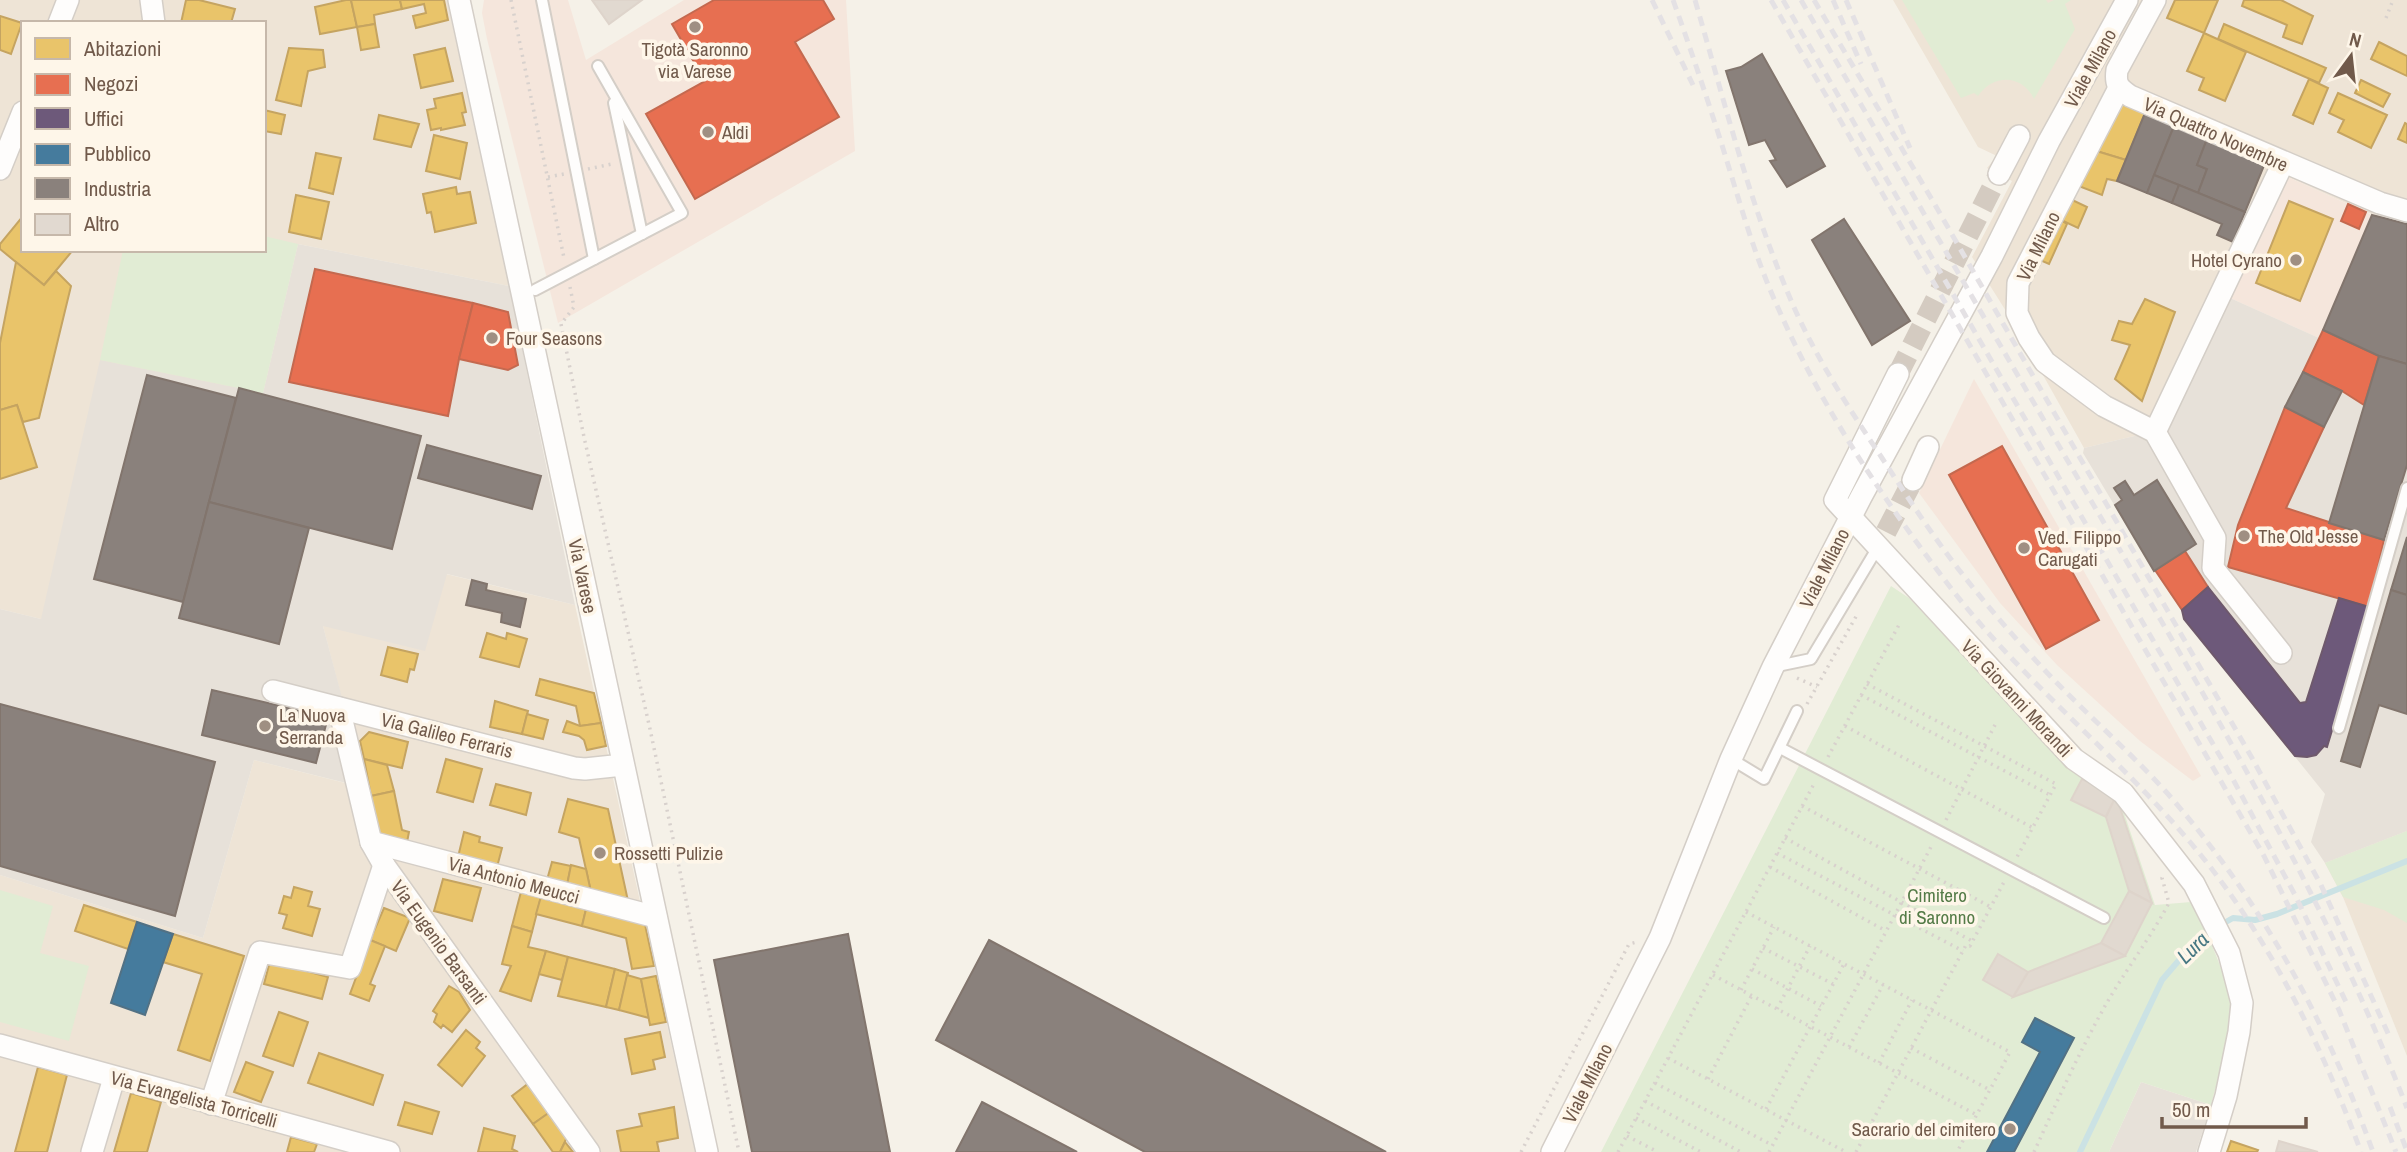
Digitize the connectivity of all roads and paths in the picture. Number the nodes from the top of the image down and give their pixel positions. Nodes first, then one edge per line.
1 (68, 0) edge
2 (151, 0) edge
3 (459, 0) edge
4 (474, 0) edge
5 (511, 0) edge
6 (542, 0) edge
7 (2127, 0) edge
8 (2155, 0) edge
9 (2393, 0) edge
10 (2386, 18) dead end
11 (60, 21) edge
12 (154, 21) edge
13 (598, 66) dead end
14 (2119, 88) junction
15 (612, 90) junction
16 (21, 117) edge
17 (2019, 136) dead end
18 (627, 161) junction
19 (2283, 163) junction
20 (0, 169) edge
21 (577, 171) junction
22 (1999, 174) tunnel mouth
23 (548, 177) junction
24 (2407, 211) edge
25 (642, 234) junction
26 (594, 259) junction
27 (567, 273) junction
28 (535, 290) junction
29 (1898, 374) tunnel mouth
30 (2155, 432) junction
31 (1928, 447) dead end
32 (1913, 480) tunnel mouth
33 (2407, 488) edge
34 (1851, 516) junction
35 (1882, 539) junction
36 (2281, 653) dead end
37 (1773, 667) junction
38 (1867, 684) dead end
39 (273, 691) dead end
40 (1861, 695) dead end
41 (339, 708) junction
42 (1797, 711) dead end
43 (1996, 723) dead end
44 (1845, 726) dead end
45 (2339, 728) dead end
46 (1984, 747) junction
47 (1780, 748) junction
48 (1979, 757) junction
49 (1731, 760) junction
50 (623, 765) junction
51 (1962, 789) junction
52 (2050, 795) junction
53 (1802, 806) dead end
54 (2033, 828) junction
55 (1939, 832) junction
56 (1785, 838) dead end
57 (372, 842) junction
58 (1777, 853) dead end
59 (2175, 857) junction
60 (384, 865) junction
61 (1770, 867) dead end
62 (1919, 869) junction
63 (2011, 870) junction
64 (1901, 903) junction
65 (1991, 907) junction
66 (1895, 915) junction
67 (656, 917) junction
68 (2104, 918) dead end
69 (1774, 927) junction
70 (1886, 931) junction
71 (1660, 938) junction
72 (1972, 941) junction
73 (1810, 946) junction
74 (1763, 948) junction
75 (1963, 951) junction
76 (1843, 964) junction
77 (1799, 967) junction
78 (1752, 969) junction
79 (1863, 974) junction
80 (1712, 975) junction
81 (1833, 985) junction
82 (1883, 985) junction
83 (1788, 988) junction
84 (1741, 990) junction
85 (1752, 995) junction
86 (1912, 1000) junction
87 (1821, 1006) junction
88 (1777, 1009) junction
89 (1931, 1011) junction
90 (1810, 1027) junction
91 (1830, 1037) junction
92 (0, 1045) edge
93 (1849, 1047) junction
94 (1912, 1048) junction
95 (1668, 1058) junction
96 (1879, 1063) junction
97 (1898, 1073) junction
98 (114, 1078) junction
99 (1708, 1079) junction
100 (1655, 1083) junction
101 (1990, 1090) junction
102 (1645, 1101) junction
103 (211, 1104) junction
104 (1766, 1109) junction
105 (1977, 1115) junction
106 (1636, 1118) junction
107 (1786, 1120) junction
108 (1627, 1136) junction
109 (1772, 1145) junction
110 (376, 1151) edge
111 (92, 1152) edge
112 (589, 1152) edge
113 (707, 1152) edge
114 (719, 1152) edge
115 (739, 1152) edge
116 (1521, 1152) edge
117 (1552, 1152) edge
118 (1618, 1152) edge
119 (1658, 1152) edge
120 (1701, 1152) edge
121 (1741, 1152) edge
122 (1769, 1152) edge
123 (1846, 1152) edge
124 (1856, 1152) edge
125 (1957, 1152) edge
126 (2034, 1152) edge
127 (2209, 1152) edge

1 - 11 street
2 - 12 street
3 - 50 street, Via Varese
4 - 28 street, Via Varese
5 - 23 path
6 - 21 lane
7 - 34 street, Viale Milano
8 - 14 street
9 - 10 path
13 - 15 lane
14 - 19 street, Via Quattro Novembre
14 - 30 street, Via Milano
15 - 18 lane
15 - 25 lane
16 - 20 street
17 - 22 street
18 - 21 path
18 - 25 lane
19 - 24 street, Via Quattro Novembre
19 - 30 street
21 - 23 path
21 - 26 lane
23 - 27 path
25 - 26 lane
26 - 27 lane
27 - 28 lane
27 - 115 path
28 - 114 street, Via Varese
29 - 34 street, Via Giovanni Morandi
30 - 36 street
31 - 32 street
33 - 45 lane
34 - 35 street, Via Giovanni Morandi
34 - 37 street, Viale Milano
35 - 37 lane
35 - 59 street, Via Giovanni Morandi
37 - 49 street, Viale Milano
38 - 46 path
39 - 41 street, Via Galileo Ferraris
40 - 48 path
41 - 50 street, Via Galileo Ferraris
41 - 57 street, Via Eugenio Barsanti
42 - 47 lane
43 - 46 path
44 - 51 path
46 - 48 path
46 - 52 path
47 - 49 lane
47 - 55 lane
48 - 51 path
48 - 52 path
49 - 71 street, Viale Milano
50 - 67 street, Via Varese
51 - 54 path
51 - 55 path
52 - 54 path
53 - 62 path
54 - 63 path
55 - 62 path
55 - 63 lane
56 - 64 path
57 - 60 street, Via Eugenio Barsanti
57 - 67 street, Via Antonio Meucci
58 - 66 path
59 - 126 path
59 - 127 street, Via Giovanni Morandi
60 - 103 street
60 - 112 street, Via Eugenio Barsanti
61 - 70 path
62 - 64 path
62 - 65 path
63 - 65 path
63 - 68 lane
64 - 66 path
64 - 72 path
65 - 72 path
66 - 70 path
66 - 75 path
67 - 113 street, Via Varese
69 - 73 path
69 - 74 path
69 - 80 path
70 - 79 path
71 - 116 path
71 - 117 street, Viale Milano
72 - 75 path
73 - 76 path
73 - 77 path
74 - 77 path
74 - 78 path
75 - 89 path
76 - 79 path
76 - 81 path
77 - 81 path
77 - 83 path
78 - 83 path
78 - 84 path
79 - 82 path
79 - 91 path
80 - 84 path
80 - 95 path
81 - 87 path
82 - 86 path
82 - 93 path
83 - 87 path
83 - 88 path
84 - 85 path
85 - 88 path
85 - 99 path
86 - 89 path
86 - 96 path
87 - 90 path
88 - 90 path
89 - 94 path
89 - 101 path
90 - 91 path
90 - 104 path
91 - 93 path
91 - 107 path
92 - 98 street, Via Evangelista Torricelli
93 - 96 path
94 - 97 path
94 - 101 path
95 - 99 path
95 - 100 path
96 - 97 path
97 - 105 path
97 - 124 path
98 - 103 street, Via Evangelista Torricelli
98 - 111 street
99 - 104 path
100 - 102 path
100 - 109 path
101 - 105 path
102 - 106 path
102 - 121 path
103 - 110 street, Via Evangelista Torricelli
104 - 107 path
105 - 125 path
106 - 108 path
106 - 120 path
107 - 109 path
107 - 123 path
108 - 118 path
108 - 119 path
109 - 122 path

